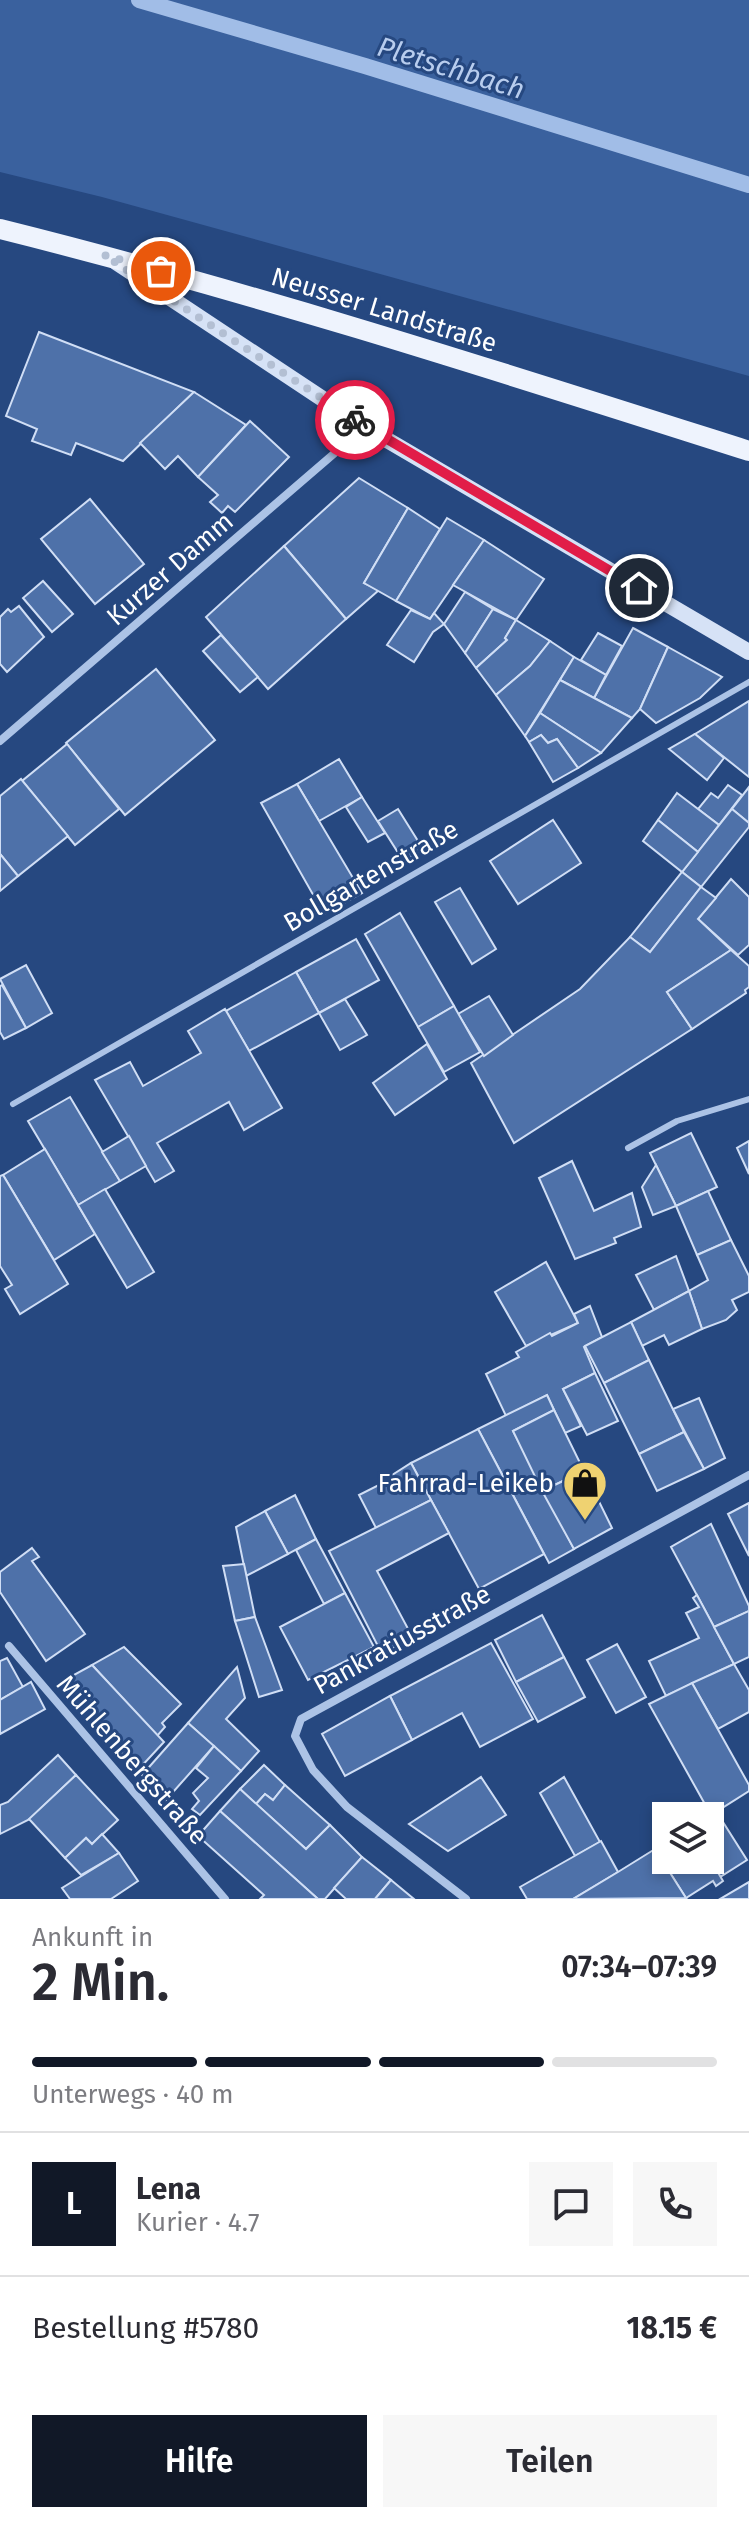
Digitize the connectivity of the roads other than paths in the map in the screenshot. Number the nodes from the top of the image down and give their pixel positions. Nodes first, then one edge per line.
1 (0, 229) edge
2 (104, 255) junction
3 (365, 427) junction
4 (749, 451) edge
5 (749, 652) edge
6 (749, 682) edge
7 (0, 741) edge
8 (749, 1099) edge
9 (13, 1104) dead end
10 (628, 1148) dead end
11 (749, 1475) edge
12 (9, 1646) dead end
13 (225, 1899) edge
14 (466, 1899) edge

1 - 2 main road, Neusser Landstraße
2 - 3 main road
2 - 4 main road, Neusser Landstraße
3 - 5 main road
3 - 7 street, Kurzer Damm
6 - 9 lane, Bollgartenstraße
8 - 10 lane
11 - 14 street, Pankratiusstraße
12 - 13 street, Mühlenbergstraße

